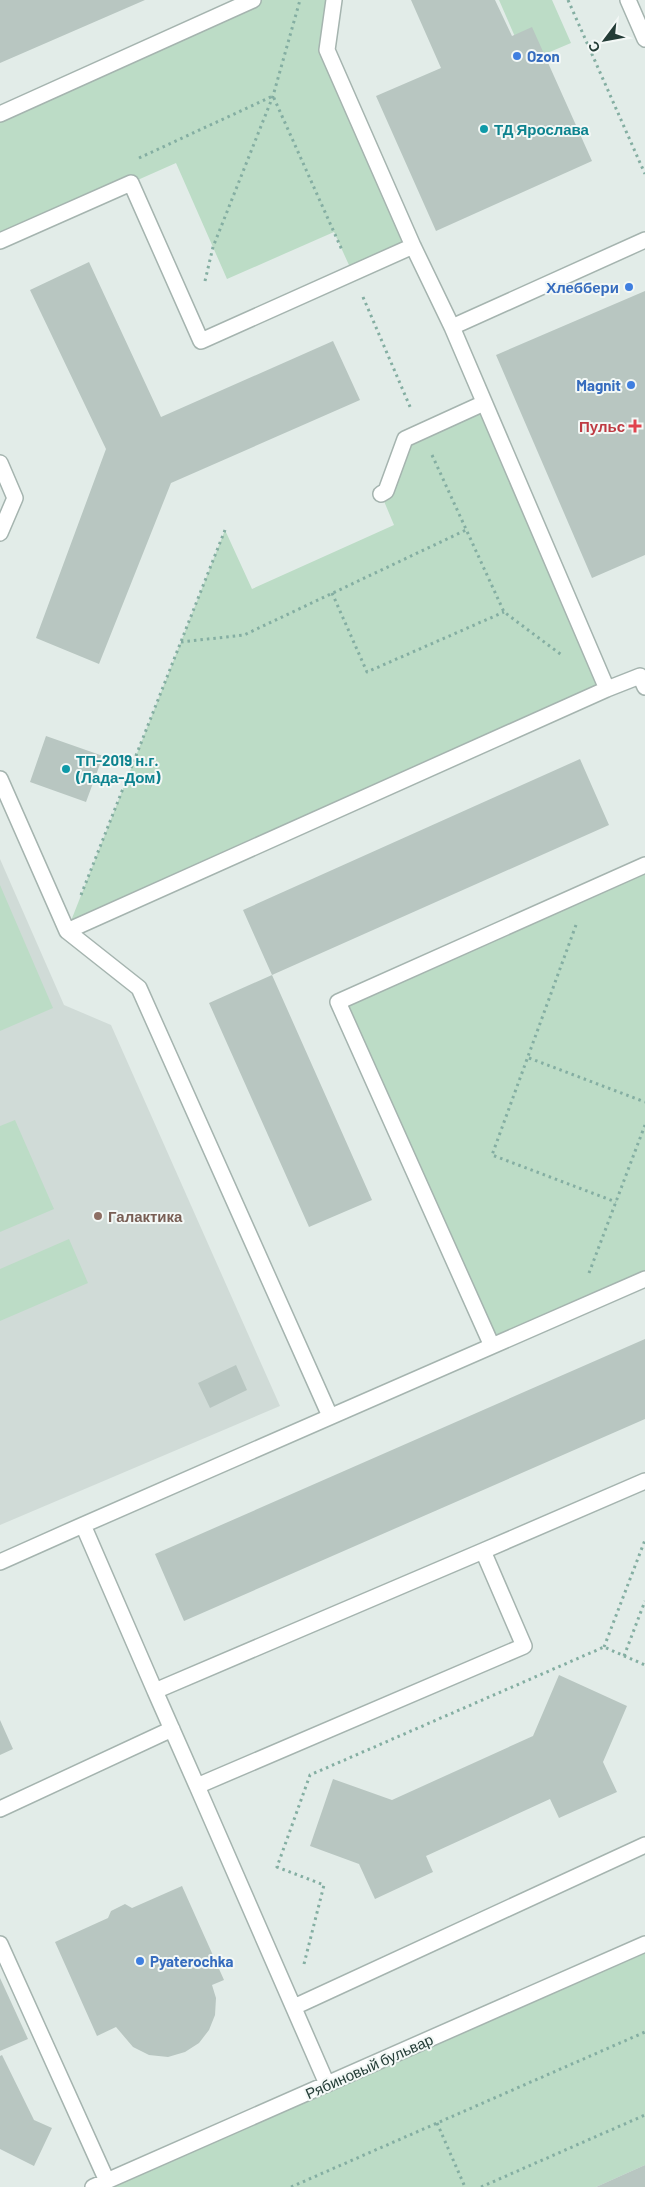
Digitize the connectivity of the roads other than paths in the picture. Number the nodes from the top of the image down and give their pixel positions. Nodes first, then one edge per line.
1 (253, 0) edge
2 (334, 0) edge
3 (628, 0) edge
4 (645, 39) edge
5 (0, 114) edge
6 (645, 240) edge
7 (0, 241) edge
8 (413, 246) junction
9 (452, 327) junction
10 (484, 403) junction
11 (0, 463) edge
12 (381, 494) dead end
13 (0, 533) edge
14 (645, 687) edge
15 (607, 689) junction
16 (0, 779) edge
17 (645, 865) edge
18 (67, 931) junction
19 (645, 1279) edge
20 (492, 1346) junction
21 (330, 1416) junction
22 (645, 1480) edge
23 (83, 1525) junction
24 (484, 1551) junction
25 (0, 1562) edge
26 (155, 1691) junction
27 (172, 1729) junction
28 (197, 1786) junction
29 (0, 1809) edge
30 (645, 1845) edge
31 (0, 1944) edge
32 (645, 1944) edge
33 (294, 2007) junction
34 (327, 2084) junction
35 (107, 2181) junction
36 (93, 2187) edge

1 - 5 street
2 - 8 street
3 - 4 street
6 - 9 street
7 - 8 street
8 - 9 street
9 - 10 street
10 - 12 street
10 - 15 street
11 - 13 street
14 - 15 street
15 - 18 street
16 - 18 street
17 - 20 street
18 - 21 street
19 - 20 street
20 - 21 street
21 - 23 street
22 - 24 street
23 - 25 street
23 - 26 street
24 - 26 street
24 - 28 street
26 - 27 street
27 - 28 street
27 - 29 street
28 - 33 street
30 - 33 street
31 - 35 street
32 - 34 street, Рябиновый бульвар
33 - 34 street
34 - 35 street, Рябиновый бульвар
35 - 36 street, Рябиновый бульвар

